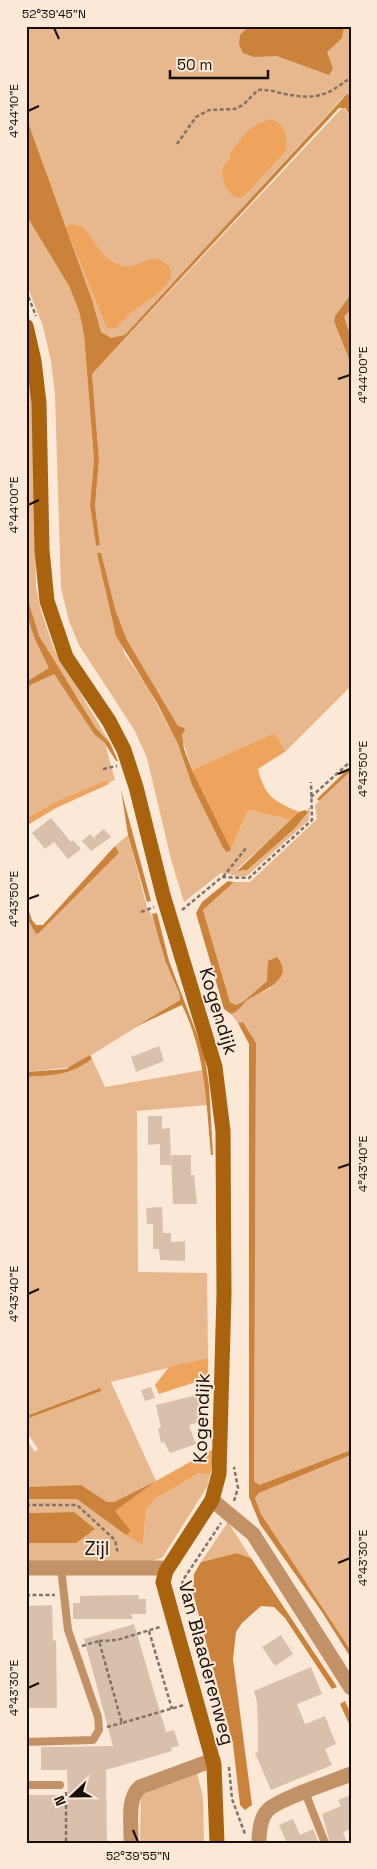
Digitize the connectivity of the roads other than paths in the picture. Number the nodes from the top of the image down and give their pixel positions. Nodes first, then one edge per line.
1 (26, 326) edge
2 (212, 1500) junction
3 (26, 1568) edge
4 (61, 1568) junction
5 (166, 1571) junction
6 (351, 1688) edge
7 (26, 1742) edge
8 (213, 1760) junction
9 (351, 1774) edge
10 (26, 1785) edge
11 (60, 1785) road end
12 (306, 1792) junction
13 (132, 1843) edge
14 (217, 1843) edge
15 (259, 1843) edge
16 (325, 1843) edge

1 - 2 street, Kogendijk
2 - 5 street, Van Blaaderenweg
2 - 6 street
3 - 4 street, Zijl
4 - 5 street, Zijl
4 - 7 lane
5 - 8 street, Van Blaaderenweg
8 - 13 street, Van Blaaderenweg
8 - 14 street, Van Blaaderenweg
9 - 12 street
10 - 11 lane
12 - 15 street
12 - 16 lane

